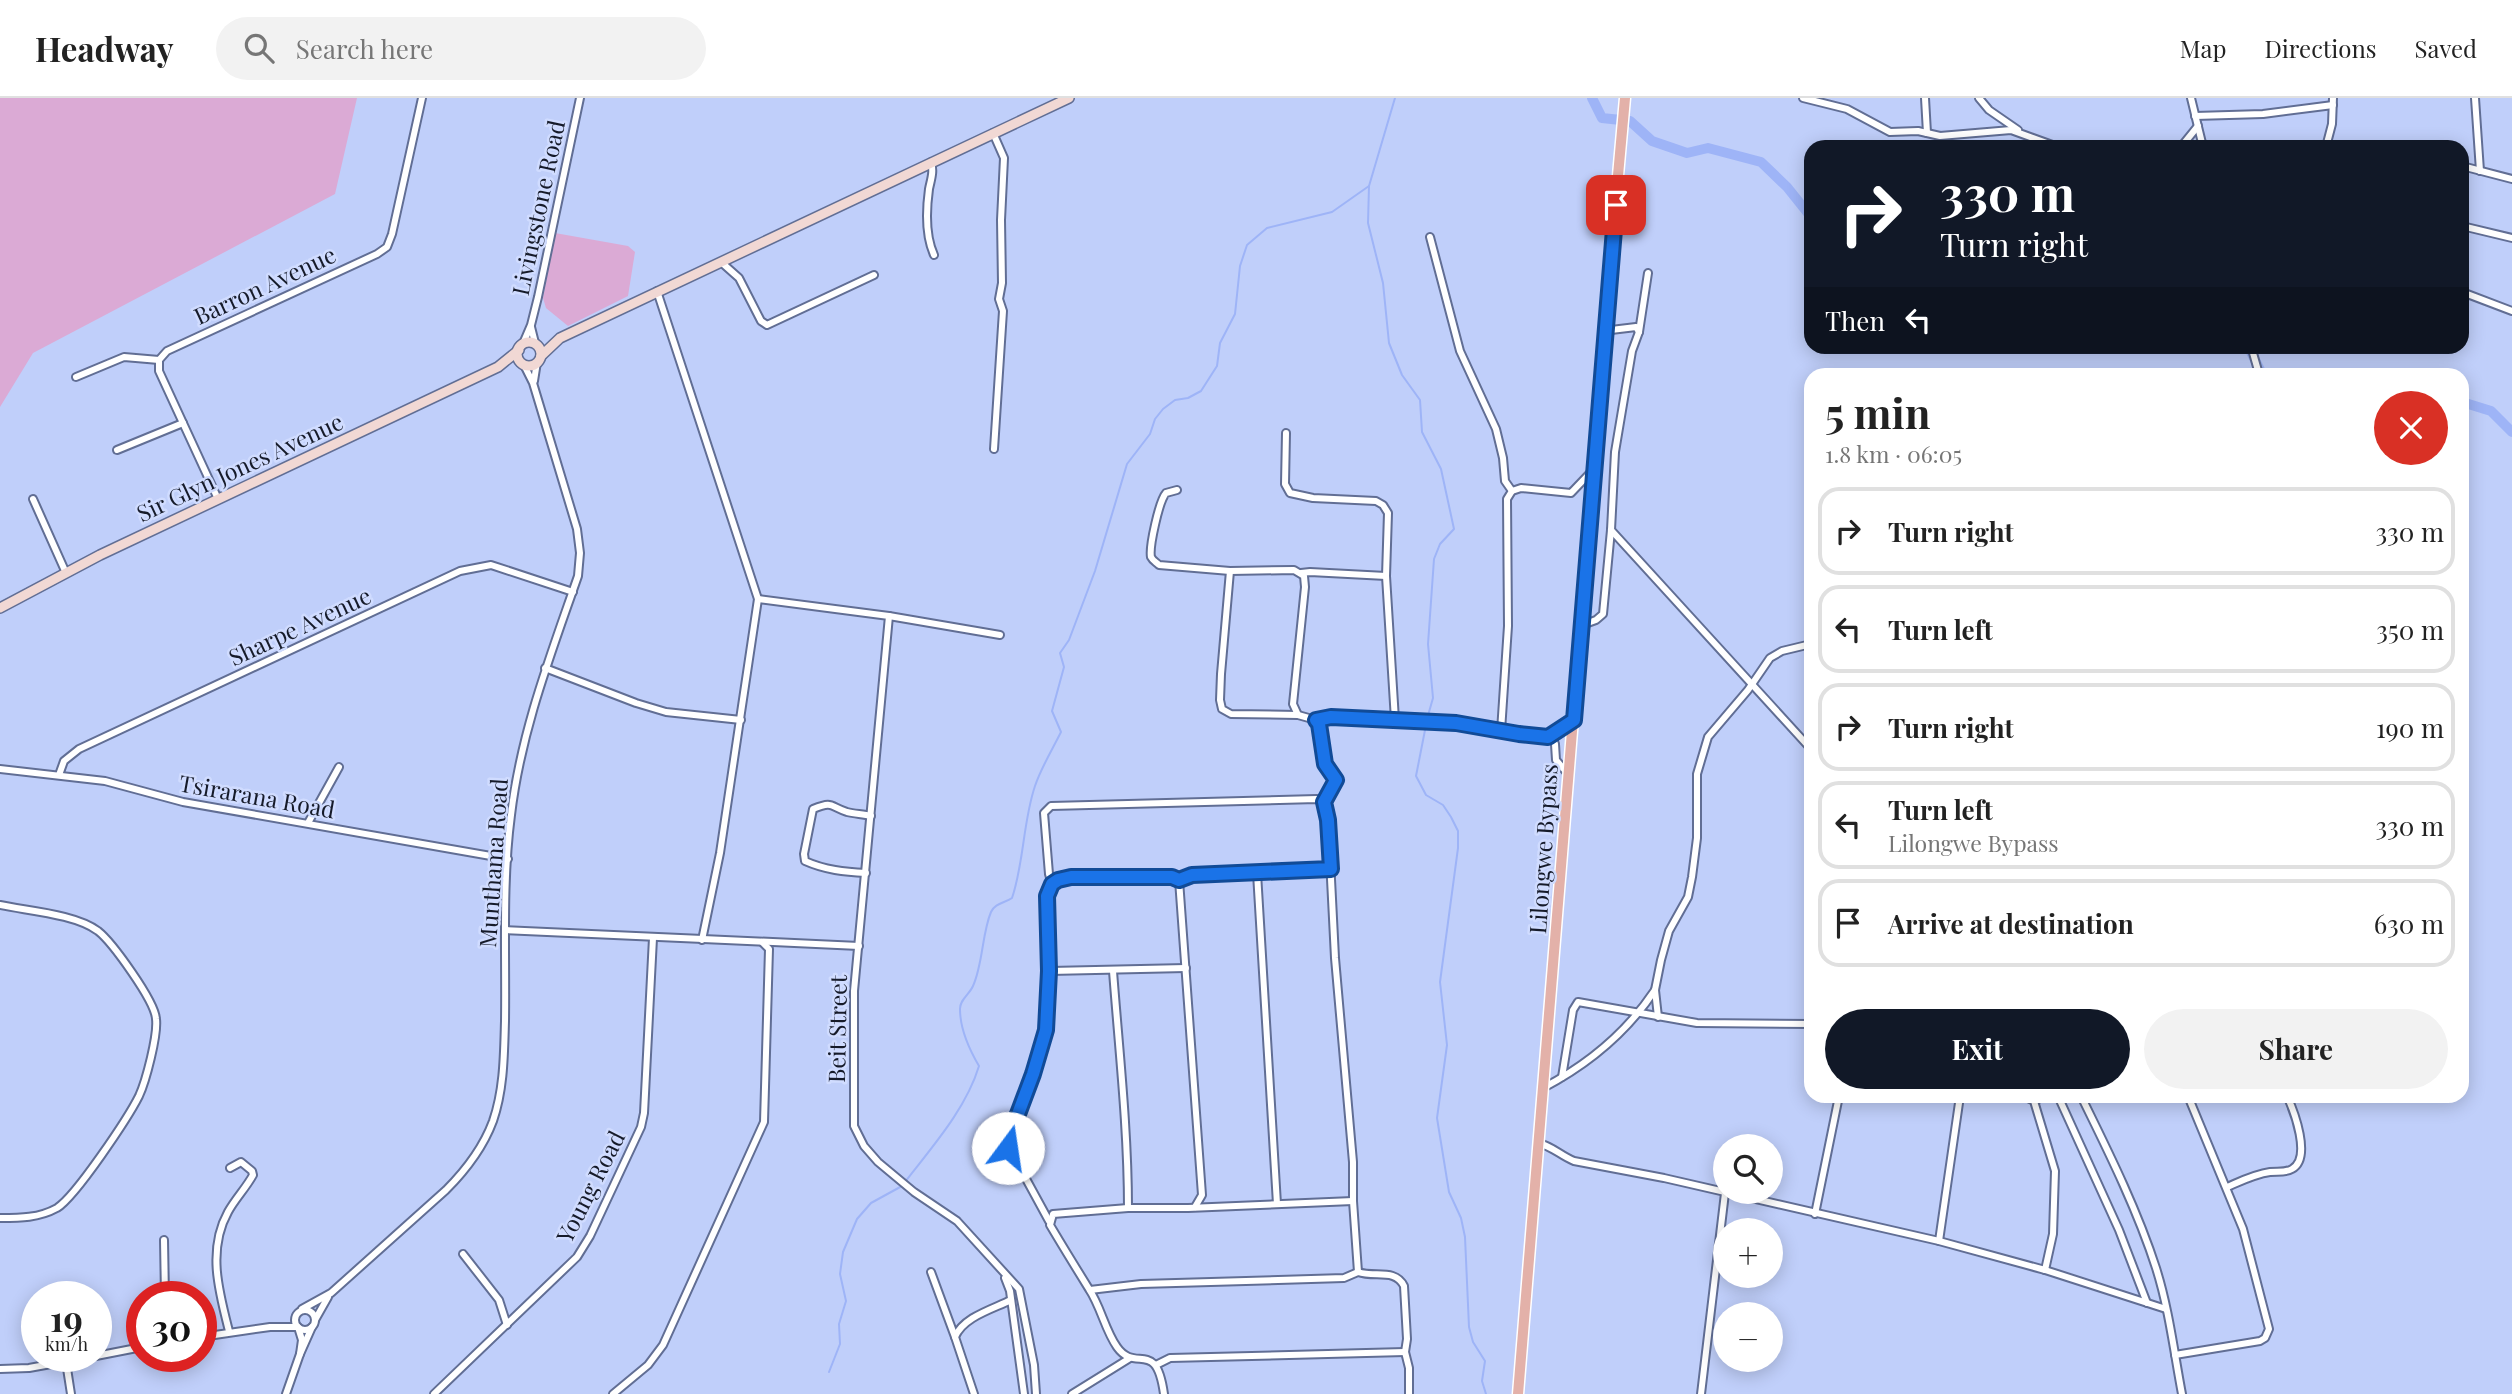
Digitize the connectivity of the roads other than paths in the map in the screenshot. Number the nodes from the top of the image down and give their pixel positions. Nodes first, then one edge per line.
1 (422, 98) edge
2 (580, 98) edge
3 (1069, 98) edge
4 (1803, 98) edge
5 (1924, 98) edge
6 (1979, 98) edge
7 (2191, 98) edge
8 (2475, 98) edge
9 (2333, 101) edge
10 (1625, 102) edge
11 (2195, 116) junction
12 (2198, 126) junction
13 (2020, 131) junction
14 (993, 133) junction
15 (1927, 133) junction
16 (2041, 140) edge
17 (2187, 140) edge
18 (2202, 140) edge
19 (2328, 140) edge
20 (931, 162) junction
21 (2469, 168) edge
22 (2480, 172) junction
23 (2512, 180) edge
24 (2469, 228) edge
25 (1430, 237) dead end
26 (2512, 238) edge
27 (934, 255) dead end
28 (721, 262) junction
29 (1648, 274) dead end
30 (874, 275) dead end
31 (657, 291) junction
32 (2469, 295) edge
33 (2512, 311) edge
34 (531, 326) junction
35 (1611, 330) dead end
36 (1639, 332) junction
37 (560, 338) junction
38 (535, 343) junction
39 (521, 348) junction
40 (539, 359) junction
41 (159, 360) junction
42 (524, 365) junction
43 (498, 367) junction
44 (76, 377) dead end
45 (533, 383) junction
46 (183, 423) junction
47 (1286, 433) dead end
48 (994, 449) dead end
49 (117, 450) dead end
50 (1594, 469) junction
51 (1178, 490) dead end
52 (1512, 491) junction
53 (1574, 491) junction
54 (1592, 498) junction
55 (33, 499) dead end
56 (218, 499) junction
57 (1611, 530) junction
58 (1230, 571) junction
59 (66, 573) junction
60 (1301, 573) junction
61 (1386, 576) junction
62 (573, 592) junction
63 (758, 599) junction
64 (0, 608) edge
65 (889, 616) junction
66 (1582, 625) junction
67 (1000, 635) dead end
68 (1804, 645) edge
69 (545, 668) junction
70 (1751, 684) junction
71 (1298, 715) junction
72 (741, 720) junction
73 (1316, 720) junction
74 (1395, 720) junction
75 (1574, 720) junction
76 (1501, 731) junction
77 (1552, 736) junction
78 (1804, 742) edge
79 (339, 767) dead end
80 (0, 769) edge
81 (59, 775) junction
82 (1569, 775) junction
83 (1324, 802) junction
84 (871, 816) junction
85 (308, 823) junction
86 (508, 859) junction
87 (1331, 869) junction
88 (866, 873) junction
89 (1257, 873) junction
90 (1179, 880) junction
91 (1052, 884) junction
92 (0, 905) edge
93 (505, 930) junction
94 (653, 938) junction
95 (702, 940) junction
96 (762, 942) junction
97 (859, 946) junction
98 (1186, 968) junction
99 (1049, 971) junction
100 (1113, 971) junction
101 (1655, 990) junction
102 (1638, 1012) junction
103 (1658, 1017) junction
104 (1804, 1024) edge
105 (1562, 1077) junction
106 (1543, 1088) junction
107 (1838, 1103) edge
108 (1959, 1103) edge
109 (2035, 1103) edge
110 (2061, 1103) edge
111 (2084, 1103) edge
112 (2191, 1103) edge
113 (2290, 1103) edge
114 (1538, 1143) junction
115 (230, 1168) dead end
116 (2227, 1187) junction
117 (1713, 1190) edge
118 (1353, 1201) junction
119 (1277, 1204) junction
120 (1724, 1204) edge
121 (1772, 1204) edge
122 (1195, 1207) junction
123 (1128, 1208) junction
124 (1815, 1214) junction
125 (0, 1218) edge
126 (1049, 1221) junction
127 (164, 1240) dead end
128 (1939, 1241) junction
129 (463, 1254) dead end
130 (999, 1267) junction
131 (2045, 1270) junction
132 (931, 1272) dead end
133 (1358, 1272) junction
134 (165, 1281) edge
135 (1090, 1290) junction
136 (331, 1293) junction
137 (1011, 1300) junction
138 (2147, 1303) junction
139 (2166, 1308) junction
140 (299, 1312) junction
141 (314, 1323) junction
142 (507, 1325) junction
143 (270, 1327) junction
144 (298, 1327) junction
145 (229, 1331) junction
146 (217, 1334) edge
147 (955, 1337) junction
148 (1405, 1352) junction
149 (300, 1354) junction
150 (2175, 1355) junction
151 (1131, 1358) junction
152 (1156, 1365) junction
153 (21, 1368) edge
154 (0, 1369) edge
155 (67, 1372) edge
156 (71, 1394) edge
157 (286, 1394) edge
158 (434, 1394) edge
159 (613, 1394) edge
160 (974, 1394) edge
161 (1024, 1394) edge
162 (1036, 1394) edge
163 (1072, 1394) edge
164 (1164, 1394) edge
165 (1409, 1394) edge
166 (1518, 1394) edge
167 (1701, 1394) edge
168 (2182, 1394) edge

1 - 41 street, Barron Avenue
2 - 34 street, Livingstone Road
3 - 14 main road
4 - 15 street
5 - 15 street
6 - 13 street
7 - 11 street
8 - 22 street
9 - 11 street
9 - 19 street
10 - 50 main road, Lilongwe Bypass
11 - 12 street
12 - 17 street
12 - 18 street
13 - 15 street
13 - 16 street
14 - 20 main road
14 - 48 street
20 - 27 street
20 - 28 main road
21 - 22 street
22 - 23 street
24 - 26 street
25 - 52 street
28 - 30 street
28 - 31 main road
29 - 36 street
31 - 37 main road
31 - 63 street
32 - 33 street
34 - 38 street, Livingstone Road
34 - 39 street, Livingstone Road
35 - 36 street
36 - 57 street
37 - 38 main road
37 - 40 main road
38 - 39 main road
38 - 40 main road
39 - 42 main road
39 - 43 main road
40 - 42 main road
40 - 45 street, Munthama Road
41 - 44 street
41 - 46 street
42 - 43 main road
42 - 45 street, Munthama Road
43 - 56 main road, Sir Glyn Jones Avenue
45 - 62 street, Munthama Road
46 - 49 street
46 - 56 street
47 - 61 street
50 - 53 street
50 - 54 main road, Lilongwe Bypass
51 - 58 street
52 - 53 street
52 - 76 street
53 - 54 street
54 - 66 main road, Lilongwe Bypass
55 - 59 street
56 - 59 main road, Sir Glyn Jones Avenue
57 - 66 street
57 - 70 street
58 - 60 street
58 - 71 street
59 - 64 main road, Sir Glyn Jones Avenue
60 - 61 street
60 - 71 street
61 - 74 street
62 - 69 street, Munthama Road
62 - 81 street, Sharpe Avenue
63 - 65 street
63 - 72 street
65 - 67 street
65 - 84 street
66 - 75 main road, Lilongwe Bypass
68 - 70 street
69 - 72 street
69 - 86 street, Munthama Road
70 - 78 street
70 - 101 street
71 - 73 street
72 - 95 street
73 - 74 street
73 - 83 street
74 - 76 street
75 - 77 street
75 - 82 main road, Lilongwe Bypass
76 - 77 street
77 - 82 street
79 - 85 street
80 - 81 street, Tsirarana Road
81 - 85 street, Tsirarana Road
82 - 106 main road, Lilongwe Bypass
83 - 87 street
83 - 91 street
84 - 88 street
84 - 88 street
85 - 86 street, Tsirarana Road
86 - 93 street, Munthama Road
87 - 89 street
87 - 118 street
88 - 97 street
89 - 90 street
89 - 119 street
90 - 91 street
90 - 98 street
91 - 99 street
92 - 125 street
93 - 94 street, Beit Street
93 - 136 street, Munthama Road
94 - 95 street, Beit Street
94 - 142 street, Young Road
95 - 96 street, Beit Street
96 - 97 street, Beit Street
96 - 159 street
97 - 130 street, Beit Street
98 - 100 street
98 - 122 street
99 - 100 street
99 - 126 street
100 - 123 street
101 - 102 street
101 - 103 street
102 - 103 street
102 - 105 street
102 - 105 street
103 - 104 street
105 - 106 street
106 - 114 main road, Lilongwe Bypass
107 - 124 street
108 - 128 street
109 - 131 street
110 - 138 street
111 - 139 street
112 - 116 street
113 - 116 street
114 - 117 street
114 - 166 main road, Lilongwe Bypass
115 - 145 street
116 - 150 street
118 - 119 street
118 - 133 street
119 - 122 street
120 - 167 street
121 - 124 street
122 - 123 street
123 - 126 street
124 - 128 street
126 - 135 street
127 - 134 street
128 - 131 street
129 - 142 street
130 - 137 street
130 - 162 street, Beit Street
131 - 138 street
132 - 147 street
133 - 135 street
133 - 148 street
135 - 151 street
136 - 140 street
136 - 141 street
137 - 147 street
137 - 161 street
138 - 139 street
139 - 150 street
140 - 141 street
140 - 143 street
140 - 144 street
141 - 144 street
141 - 149 street
142 - 158 street, Young Road
143 - 144 street
143 - 145 street
144 - 149 street
145 - 146 street
147 - 160 street
148 - 152 street
148 - 165 street
149 - 157 street
150 - 168 street
151 - 152 street
151 - 163 street
152 - 164 street
153 - 154 street
155 - 156 street

